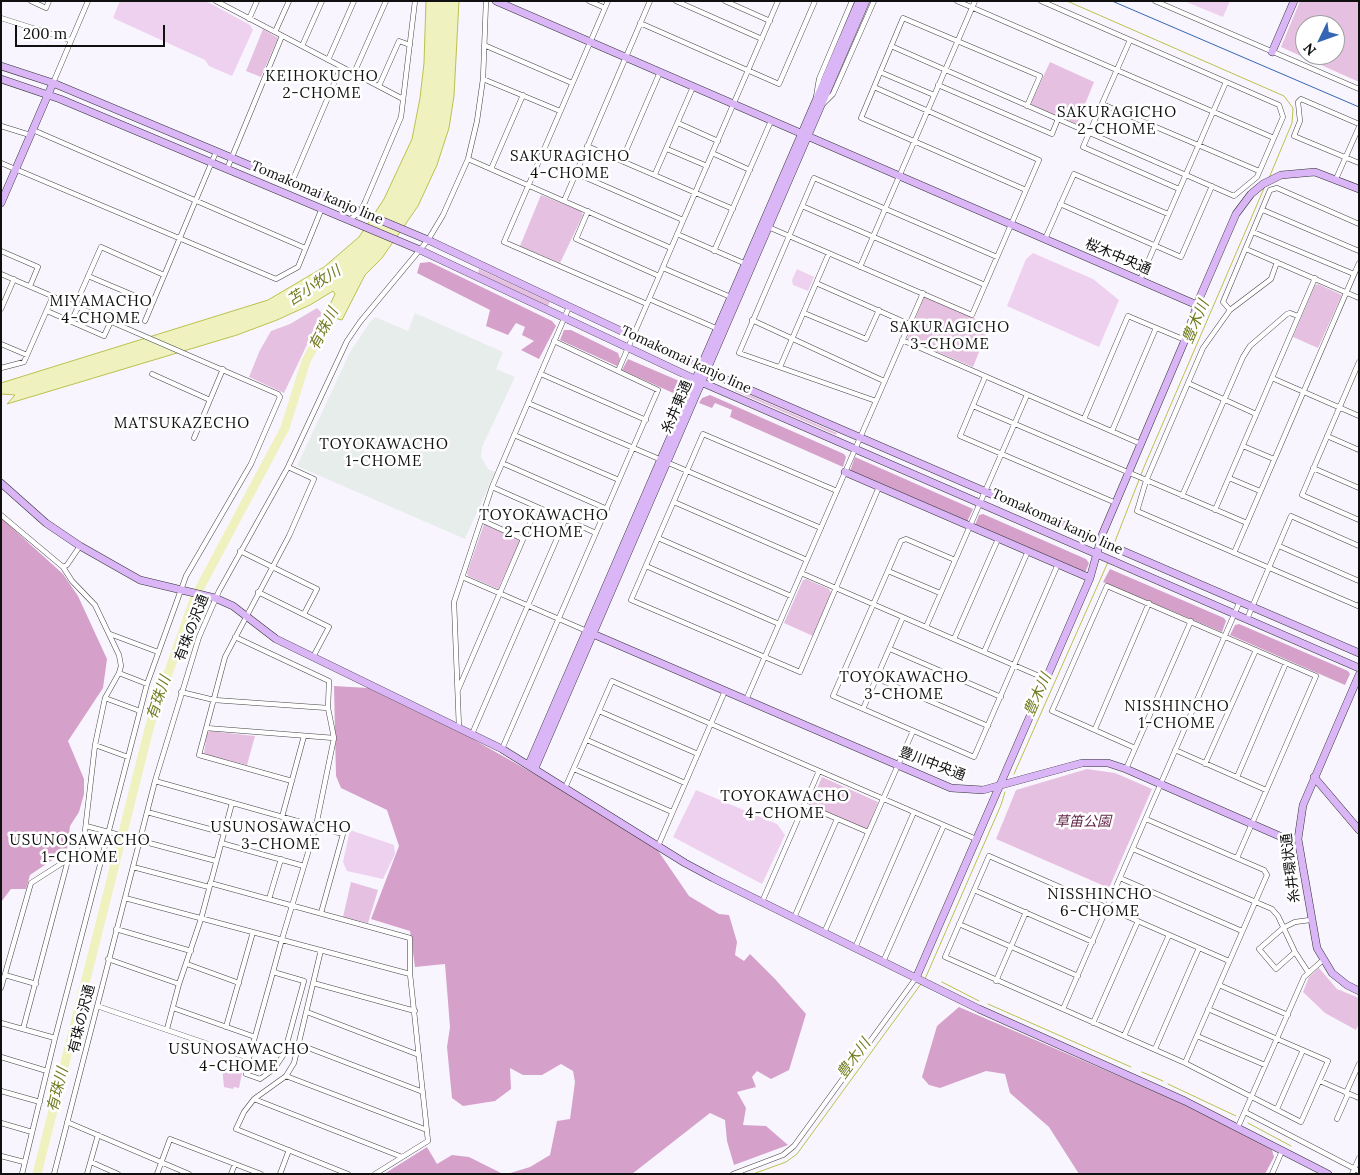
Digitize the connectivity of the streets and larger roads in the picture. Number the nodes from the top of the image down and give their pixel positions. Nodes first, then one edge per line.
1 (31, 1) edge
2 (48, 1) edge
3 (88, 1) edge
4 (256, 1) edge
5 (289, 1) edge
6 (322, 1) edge
7 (354, 1) edge
8 (386, 1) edge
9 (415, 1) edge
10 (486, 1) edge
11 (496, 1) edge
12 (589, 1) edge
13 (608, 1) edge
14 (650, 1) edge
15 (676, 1) edge
16 (725, 1) edge
17 (778, 1) edge
18 (815, 1) edge
19 (852, 1) edge
20 (859, 1) edge
21 (866, 1) edge
22 (874, 1) edge
23 (957, 1) edge
24 (975, 1) edge
25 (1040, 1) edge
26 (1155, 1) edge
27 (1294, 1) edge
28 (219, 2) edge
29 (605, 8) junction
30 (972, 8) junction
31 (1, 18) edge
32 (249, 19) junction
33 (770, 21) junction
34 (640, 23) junction
35 (275, 32) junction
36 (282, 36) junction
37 (762, 39) junction
38 (70, 40) junction
39 (1130, 40) junction
40 (958, 41) junction
41 (590, 42) junction
42 (410, 45) junction
43 (484, 45) junction
44 (302, 46) junction
45 (891, 46) junction
46 (1272, 52) junction
47 (626, 57) junction
48 (328, 60) junction
49 (1, 66) edge
50 (341, 67) junction
51 (749, 70) junction
52 (945, 70) junction
53 (1116, 70) junction
54 (660, 72) junction
55 (880, 72) junction
56 (354, 74) junction
57 (1, 79) edge
58 (483, 79) junction
59 (1226, 82) junction
60 (53, 83) junction
61 (572, 83) junction
62 (938, 85) junction
63 (378, 86) junction
64 (874, 86) junction
65 (694, 87) junction
66 (1359, 89) edge
67 (48, 94) junction
68 (523, 95) junction
69 (934, 95) junction
70 (403, 99) junction
71 (819, 103) junction
72 (734, 104) junction
73 (1102, 104) junction
74 (1027, 106) junction
75 (560, 111) junction
76 (927, 111) junction
77 (1213, 112) junction
78 (1058, 119) junction
79 (771, 121) junction
80 (678, 123) junction
81 (1, 126) edge
82 (1359, 126) edge
83 (32, 133) junction
84 (1089, 133) junction
85 (805, 136) junction
86 (1274, 138) junction
87 (718, 140) junction
88 (914, 142) junction
89 (1198, 145) junction
90 (587, 146) junction
91 (666, 149) junction
92 (216, 152) junction
93 (712, 153) junction
94 (1346, 158) junction
95 (231, 159) junction
96 (468, 159) junction
97 (622, 160) junction
98 (212, 162) junction
99 (1, 163) edge
100 (1359, 163) edge
101 (707, 166) junction
102 (17, 168) junction
103 (227, 169) junction
104 (491, 170) junction
105 (750, 170) junction
106 (1260, 171) junction
107 (575, 173) junction
108 (655, 174) junction
109 (1186, 175) junction
110 (899, 176) junction
111 (1336, 179) junction
112 (291, 184) junction
113 (528, 186) junction
114 (1212, 186) junction
115 (1179, 189) junction
116 (1359, 189) edge
117 (1026, 190) junction
118 (3, 192) edge
119 (696, 192) junction
120 (196, 201) junction
121 (564, 201) junction
122 (1, 203) edge
123 (1060, 204) junction
124 (802, 206) junction
125 (322, 208) junction
126 (885, 208) junction
127 (733, 209) junction
128 (1263, 210) junction
129 (588, 211) junction
130 (362, 213) junction
131 (1168, 214) junction
132 (349, 220) junction
133 (683, 220) junction
134 (1012, 224) junction
135 (1359, 224) edge
136 (766, 226) junction
137 (1253, 232) junction
138 (677, 234) junction
139 (789, 236) junction
140 (873, 237) junction
141 (180, 238) junction
142 (1045, 239) junction
143 (428, 240) junction
144 (1155, 245) junction
145 (305, 248) junction
146 (671, 248) junction
147 (1246, 249) junction
148 (420, 250) junction
149 (714, 250) junction
150 (1, 251) edge
151 (1359, 251) edge
152 (829, 253) junction
153 (997, 257) junction
154 (1277, 262) junction
155 (1359, 263) edge
156 (749, 265) junction
157 (860, 267) junction
158 (663, 268) junction
159 (1, 274) edge
160 (1354, 274) junction
161 (164, 275) junction
162 (88, 276) junction
163 (659, 276) junction
164 (1315, 278) junction
165 (14, 279) junction
166 (1140, 280) junction
167 (816, 283) junction
168 (985, 285) junction
169 (30, 286) junction
170 (1346, 292) junction
171 (923, 293) junction
172 (53, 296) junction
173 (734, 298) junction
174 (1359, 298) edge
175 (648, 301) junction
176 (152, 303) junction
177 (1197, 305) junction
178 (76, 306) junction
179 (569, 307) junction
180 (1, 309) edge
181 (879, 310) junction
182 (1230, 310) junction
183 (46, 311) junction
184 (804, 313) junction
185 (1298, 316) junction
186 (564, 318) junction
187 (145, 320) dead end
188 (752, 320) junction
189 (111, 321) junction
190 (71, 322) junction
191 (910, 324) junction
192 (1156, 328) junction
193 (720, 330) junction
194 (632, 337) junction
195 (792, 339) junction
196 (902, 340) junction
197 (1185, 340) junction
198 (554, 342) junction
199 (1, 344) edge
200 (628, 348) junction
201 (28, 355) junction
202 (1359, 362) edge
203 (780, 367) junction
204 (1, 368) edge
205 (223, 369) junction
206 (703, 370) junction
207 (618, 371) junction
208 (152, 374) dead end
209 (541, 374) junction
210 (985, 377) junction
211 (1272, 378) junction
212 (698, 381) junction
213 (884, 381) junction
214 (1188, 383) junction
215 (1303, 392) junction
216 (1027, 394) junction
217 (210, 400) junction
218 (876, 400) junction
219 (1224, 400) junction
220 (528, 403) junction
221 (973, 406) junction
222 (1339, 407) junction
223 (1256, 414) junction
224 (1359, 416) edge
225 (1084, 419) junction
226 (646, 420) junction
227 (1014, 424) junction
228 (1112, 431) junction
229 (514, 435) junction
230 (1327, 436) junction
231 (194, 438) dead end
232 (860, 438) junction
233 (1141, 444) junction
234 (1243, 446) junction
235 (633, 448) junction
236 (855, 449) junction
237 (1359, 450) edge
238 (1002, 454) junction
239 (1274, 459) junction
240 (664, 461) junction
241 (502, 463) junction
242 (288, 467) junction
243 (1313, 468) junction
244 (688, 470) junction
245 (845, 472) junction
246 (1128, 473) junction
247 (1229, 478) junction
248 (619, 480) junction
249 (1144, 480) junction
250 (1, 483) edge
251 (492, 487) junction
252 (880, 487) junction
253 (1359, 488) edge
254 (837, 491) junction
255 (1260, 491) junction
256 (985, 492) junction
257 (1182, 496) junction
258 (674, 502) junction
259 (980, 502) junction
260 (1116, 503) junction
261 (537, 507) junction
262 (607, 508) junction
263 (1215, 510) junction
264 (1, 515) edge
265 (481, 520) junction
266 (565, 520) junction
267 (1359, 520) edge
268 (1247, 524) junction
269 (970, 526) junction
270 (821, 528) junction
271 (596, 534) junction
272 (523, 538) junction
273 (658, 538) junction
274 (998, 539) junction
275 (1100, 542) junction
276 (80, 546) junction
277 (1279, 546) junction
278 (1359, 546) edge
279 (240, 551) junction
280 (1028, 551) junction
281 (1234, 552) junction
282 (1100, 555) junction
283 (807, 560) junction
284 (955, 560) junction
285 (1058, 564) junction
286 (271, 566) junction
287 (646, 566) junction
288 (63, 567) junction
289 (1269, 568) junction
290 (888, 570) junction
291 (801, 573) junction
292 (462, 577) junction
293 (1090, 578) junction
294 (1359, 581) edge
295 (836, 588) junction
296 (183, 591) junction
297 (258, 592) junction
298 (500, 593) junction
299 (940, 593) junction
300 (791, 596) junction
301 (215, 598) junction
302 (1240, 601) junction
303 (1149, 603) junction
304 (873, 604) junction
305 (528, 605) junction
306 (1359, 605) edge
307 (1252, 607) junction
308 (304, 614) junction
309 (1234, 614) junction
310 (246, 615) junction
311 (903, 617) junction
312 (559, 619) junction
313 (1247, 619) junction
314 (1191, 621) junction
315 (779, 624) junction
316 (926, 627) junction
317 (590, 632) junction
318 (110, 634) junction
319 (1225, 636) junction
320 (235, 637) junction
321 (954, 639) junction
322 (890, 649) junction
323 (1256, 650) junction
324 (158, 652) junction
325 (984, 652) junction
326 (1359, 653) edge
327 (313, 657) junction
328 (765, 657) junction
329 (1286, 663) junction
330 (1014, 665) junction
331 (1359, 668) edge
332 (120, 673) junction
333 (1359, 675) edge
334 (876, 678) junction
335 (1046, 679) junction
336 (147, 684) junction
337 (458, 691) junction
338 (725, 691) junction
339 (181, 692) junction
340 (1001, 696) junction
341 (105, 698) junction
342 (214, 700) junction
343 (746, 700) junction
344 (328, 708) junction
345 (863, 709) junction
346 (140, 711) junction
347 (599, 711) junction
348 (711, 724) junction
349 (988, 726) junction
350 (206, 728) junction
351 (459, 728) junction
352 (1095, 729) junction
353 (913, 731) junction
354 (472, 734) junction
355 (304, 736) junction
356 (334, 738) junction
357 (587, 740) junction
358 (95, 745) junction
359 (1135, 748) junction
360 (502, 749) junction
361 (1175, 750) junction
362 (698, 754) junction
363 (128, 757) junction
364 (1205, 764) junction
365 (898, 765) junction
366 (532, 766) junction
367 (1126, 768) junction
368 (574, 769) junction
369 (819, 772) junction
370 (1237, 777) junction
371 (1314, 777) junction
372 (292, 781) junction
373 (155, 782) junction
374 (685, 782) junction
375 (1160, 784) junction
376 (999, 786) junction
377 (565, 788) junction
378 (1266, 790) junction
379 (883, 799) junction
380 (232, 803) junction
381 (804, 805) junction
382 (148, 812) junction
383 (672, 812) junction
384 (914, 812) junction
385 (282, 817) junction
386 (837, 819) junction
387 (1146, 819) junction
388 (1252, 824) junction
389 (944, 825) junction
390 (86, 826) junction
391 (316, 826) junction
392 (1359, 830) edge
393 (111, 832) junction
394 (224, 832) junction
395 (868, 832) junction
396 (976, 839) junction
397 (1298, 839) junction
398 (140, 840) junction
399 (221, 843) junction
400 (658, 846) junction
401 (1133, 849) junction
402 (1237, 858) junction
403 (281, 859) junction
404 (68, 860) junction
405 (216, 861) junction
406 (304, 866) junction
407 (133, 867) junction
408 (1120, 878) junction
409 (210, 885) junction
410 (974, 890) junction
411 (125, 898) junction
412 (269, 899) junction
413 (762, 902) junction
414 (1255, 902) junction
415 (292, 906) junction
416 (1107, 908) junction
417 (1026, 912) junction
418 (321, 913) junction
419 (201, 918) junction
420 (794, 918) junction
421 (1310, 920) junction
422 (1138, 921) junction
423 (959, 924) junction
424 (116, 928) junction
425 (1283, 928) junction
426 (1242, 931) junction
427 (253, 932) junction
428 (824, 934) junction
429 (1169, 935) junction
430 (282, 939) junction
431 (1092, 942) junction
432 (1011, 946) junction
433 (855, 948) junction
434 (1199, 948) junction
435 (321, 950) junction
436 (191, 951) junction
437 (1295, 952) junction
438 (108, 959) junction
439 (1, 960) edge
440 (1323, 960) junction
441 (1229, 961) junction
442 (8, 962) junction
443 (884, 962) junction
444 (187, 964) junction
445 (273, 972) junction
446 (1308, 972) junction
447 (410, 974) junction
448 (5, 975) junction
449 (1078, 976) junction
450 (918, 978) junction
451 (996, 981) junction
452 (238, 983) junction
453 (313, 983) junction
454 (36, 984) junction
455 (179, 984) junction
456 (1219, 985) junction
457 (1, 988) edge
458 (1359, 991) edge
459 (97, 1006) junction
460 (172, 1008) junction
461 (1208, 1009) junction
462 (1063, 1010) junction
463 (415, 1011) junction
464 (307, 1012) junction
465 (1288, 1015) junction
466 (1, 1023) edge
467 (1093, 1023) junction
468 (226, 1027) junction
469 (167, 1029) junction
470 (23, 1030) junction
471 (1124, 1036) junction
472 (1197, 1036) junction
473 (255, 1037) junction
474 (55, 1038) junction
475 (1277, 1039) junction
476 (298, 1044) junction
477 (1155, 1049) junction
478 (1303, 1050) junction
479 (419, 1055) junction
480 (1, 1057) edge
481 (249, 1058) junction
482 (1185, 1063) junction
483 (1359, 1064) edge
484 (1265, 1065) junction
485 (47, 1071) junction
486 (286, 1076) junction
487 (1320, 1081) junction
488 (1, 1091) edge
489 (423, 1092) junction
490 (1347, 1093) junction
491 (1252, 1097) junction
492 (1359, 1098) edge
493 (254, 1099) junction
494 (40, 1102) junction
495 (1277, 1109) junction
496 (1245, 1112) junction
497 (1337, 1119) dead end
498 (68, 1122) junction
499 (1, 1123) edge
500 (1238, 1127) junction
501 (426, 1130) junction
502 (32, 1132) junction
503 (98, 1135) junction
504 (289, 1150) junction
505 (1282, 1151) junction
506 (1, 1156) edge
507 (402, 1157) junction
508 (1359, 1158) edge
509 (24, 1162) junction
510 (91, 1162) junction
511 (162, 1162) junction
512 (235, 1164) junction
513 (1357, 1169) edge
514 (22, 1174) edge
515 (54, 1174) edge
516 (87, 1174) edge
517 (118, 1174) edge
518 (157, 1174) edge
519 (189, 1174) edge
520 (231, 1174) edge
521 (261, 1174) edge
522 (280, 1174) edge
523 (348, 1174) edge
524 (375, 1174) edge
525 (733, 1174) edge
526 (1272, 1174) edge
527 (1328, 1174) edge
528 (1352, 1174) edge

1 - 2 street
3 - 38 street
4 - 32 street
5 - 35 street
6 - 44 street
7 - 48 street
8 - 56 street
9 - 42 street
10 - 43 street, 有珠の沢通
11 - 41 street, 桜木中央通
12 - 29 street
13 - 29 street
14 - 34 street
15 - 37 street
16 - 33 street
17 - 33 street
18 - 51 street
19 - 71 street
20 - 71 street, 糸井東通
21 - 71 street, 糸井東通
22 - 71 street
23 - 30 street
24 - 30 street
25 - 39 street
26 - 46 street
27 - 46 street
28 - 32 street
29 - 41 street
30 - 40 street
30 - 53 street
31 - 38 street
32 - 35 street
33 - 37 street
34 - 47 street
34 - 51 street
35 - 36 street
36 - 44 street
36 - 95 street
37 - 51 street
38 - 60 street
39 - 53 street
39 - 59 street
40 - 45 street
40 - 52 street
40 - 74 street
41 - 47 street, 桜木中央通
41 - 61 street
42 - 63 street
42 - 70 street
43 - 58 street, 有珠の沢通
43 - 61 street
44 - 48 street
45 - 52 street
45 - 55 street
46 - 66 street
47 - 54 street, 桜木中央通
47 - 90 street
48 - 50 street
49 - 60 street, Tomakomai kanjo line
50 - 56 street
50 - 112 street
51 - 72 street
52 - 62 street
52 - 74 street
53 - 73 street
53 - 77 street
54 - 65 street, 桜木中央通
54 - 97 street
55 - 64 street
55 - 69 street
56 - 63 street
57 - 67 street, Tomakomai kanjo line
58 - 68 street
58 - 96 street, 有珠の沢通
59 - 77 street
59 - 86 street
60 - 67 street
60 - 92 street, Tomakomai kanjo line
61 - 75 street
62 - 69 street
62 - 78 street
63 - 70 street
64 - 76 street
64 - 88 street
65 - 72 street, 桜木中央通
65 - 80 street
67 - 83 street
67 - 98 street, Tomakomai kanjo line
68 - 75 street
68 - 104 street
69 - 76 street
70 - 130 street
71 - 85 street, 糸井東通
72 - 79 street, 桜木中央通
72 - 87 street
73 - 84 street
73 - 89 street
74 - 78 street
75 - 113 street
76 - 88 street
76 - 117 street
77 - 86 street
77 - 89 street
78 - 84 street
79 - 85 street, 桜木中央通
79 - 105 street
80 - 87 street
80 - 91 street
81 - 83 street
82 - 94 street
82 - 94 street
83 - 102 street
83 - 120 street
84 - 109 street
84 - 115 street
85 - 110 street, 桜木中央通
85 - 136 street, 糸井東通
86 - 106 street
87 - 93 street
88 - 110 street
88 - 117 street
89 - 106 street
89 - 109 street
90 - 97 street
90 - 107 street
91 - 101 street
91 - 108 street
92 - 95 street, Tomakomai kanjo line
92 - 98 street
93 - 101 street
93 - 105 street
94 - 100 street
94 - 111 street
95 - 103 street
95 - 112 street, Tomakomai kanjo line
96 - 104 street
96 - 143 street, 有珠の沢通
97 - 108 street
98 - 103 street, Tomakomai kanjo line
98 - 120 street
99 - 102 street
101 - 119 street
102 - 118 street
102 - 141 street
103 - 125 street, Tomakomai kanjo line
104 - 113 street
105 - 127 street
106 - 114 street
107 - 121 street
107 - 133 street
108 - 119 street
109 - 114 street
109 - 115 street
110 - 126 street
110 - 134 street, 桜木中央通
111 - 116 street
111 - 177 street
112 - 130 street, Tomakomai kanjo line
113 - 121 street
113 - 175 street
114 - 144 street
115 - 131 street
117 - 134 street
118 - 122 street
119 - 127 street
119 - 133 street
120 - 141 street
120 - 145 street
121 - 129 street
123 - 131 street
123 - 142 street
123 - 144 street
124 - 126 street
124 - 139 street
124 - 140 street
125 - 132 street, Tomakomai kanjo line
125 - 145 street
126 - 140 street
126 - 153 street
127 - 149 street
128 - 135 street
128 - 137 street
128 - 151 street
129 - 146 street
129 - 163 street
130 - 132 street
130 - 143 street, Tomakomai kanjo line
131 - 144 street
132 - 148 street, Tomakomai kanjo line
133 - 138 street
134 - 142 street, 桜木中央通
134 - 153 street
136 - 139 street
136 - 156 street, 糸井東通
137 - 147 street
137 - 160 street
138 - 146 street
138 - 149 street
139 - 152 street
139 - 188 street
140 - 157 street
140 - 168 street
141 - 145 street
141 - 161 street
142 - 166 street, 桜木中央通
143 - 148 street, 有珠の沢通
143 - 179 street, Tomakomai kanjo line
144 - 166 street
146 - 158 street
147 - 154 street
147 - 182 street
148 - 186 street, Tomakomai kanjo line
148 - 242 street, 有珠の沢通
149 - 156 street
150 - 169 street
152 - 157 street
152 - 167 street
153 - 168 street
154 - 164 street
154 - 182 street
155 - 160 street
156 - 173 street, 糸井東通
157 - 171 street
158 - 163 street
158 - 173 street
159 - 165 street
160 - 170 street
161 - 162 street
161 - 176 street
162 - 176 street
162 - 178 street
163 - 175 street
164 - 170 street
164 - 185 street
165 - 169 street
165 - 180 street
166 - 177 street, 桜木中央通
167 - 181 street
167 - 184 street
168 - 171 street
169 - 172 street
170 - 174 street
170 - 215 street
171 - 191 street
172 - 178 street
172 - 183 street
173 - 193 street, 糸井東通
175 - 193 street
175 - 194 street
176 - 187 street
177 - 197 street
178 - 189 street
178 - 190 street
179 - 186 street
179 - 194 street, Tomakomai kanjo line
181 - 184 street
181 - 191 street
182 - 214 street
183 - 190 street
183 - 201 street
184 - 195 street
185 - 211 street
185 - 219 street
186 - 198 street
186 - 200 street, Tomakomai kanjo line
188 - 195 street
188 - 203 street
189 - 190 street
189 - 205 street
191 - 196 street
192 - 197 street
192 - 225 street
192 - 228 street
193 - 206 street, 糸井東通
194 - 200 street
194 - 206 street, Tomakomai kanjo line
195 - 203 street
195 - 213 street
196 - 210 street
196 - 213 street
197 - 233 street
198 - 207 street
198 - 209 street
199 - 201 street
200 - 207 street
200 - 212 street, Tomakomai kanjo line
201 - 204 street
202 - 222 street
203 - 218 street
205 - 217 street
205 - 296 street
206 - 212 street, 糸井東通
206 - 232 street, Tomakomai kanjo line
207 - 226 street
208 - 217 street
209 - 220 street
209 - 226 street
210 - 216 street
210 - 221 street
211 - 215 street
211 - 223 street
212 - 236 street, Tomakomai kanjo line
212 - 240 street, 糸井東通
213 - 218 street
214 - 219 street
214 - 249 street
215 - 222 street
215 - 239 street
216 - 225 street
216 - 227 street
217 - 231 street
218 - 232 street
219 - 223 street
219 - 257 street
220 - 229 street
220 - 235 street
221 - 227 street
221 - 238 street
222 - 224 street
222 - 230 street
223 - 234 street
225 - 228 street
226 - 235 street
227 - 238 street
227 - 246 street
228 - 233 street
229 - 241 street
229 - 248 street
230 - 237 street
230 - 243 street
232 - 236 street
232 - 256 street, Tomakomai kanjo line
233 - 246 street
234 - 239 street
234 - 247 street
235 - 240 street
235 - 248 street
236 - 245 street
236 - 259 street, Tomakomai kanjo line
238 - 256 street
238 - 260 street
239 - 255 street
240 - 244 street
240 - 317 street, 糸井東通
241 - 251 street
241 - 262 street
242 - 279 street, 有珠の沢通
242 - 286 street
243 - 253 street
243 - 267 street
244 - 254 street
244 - 258 street
244 - 270 street
245 - 252 street
245 - 254 street
246 - 249 street
246 - 260 street
247 - 255 street
247 - 263 street
248 - 262 street
249 - 257 street
249 - 281 street
250 - 276 street
251 - 261 street
251 - 265 street
252 - 269 street
252 - 295 street
254 - 270 street
255 - 268 street
256 - 259 street
256 - 275 street, Tomakomai kanjo line
257 - 263 street
258 - 273 street
258 - 283 street
259 - 269 street
259 - 282 street, Tomakomai kanjo line
260 - 275 street
261 - 266 street
261 - 272 street
262 - 271 street
263 - 268 street
264 - 288 street
265 - 272 street
265 - 292 street
266 - 271 street
266 - 305 street
268 - 281 street
269 - 274 street
269 - 284 street
270 - 283 street
271 - 312 street
272 - 298 street
273 - 287 street
273 - 300 street
274 - 280 street
274 - 321 street
275 - 282 street
275 - 302 street, Tomakomai kanjo line
276 - 288 street
276 - 296 street
277 - 278 street
277 - 289 street
277 - 294 street
279 - 286 street
279 - 301 street, 有珠の沢通
280 - 285 street
280 - 325 street
281 - 289 street
282 - 293 street
282 - 309 street, Tomakomai kanjo line
283 - 291 street
284 - 290 street
284 - 299 street
285 - 293 street
285 - 330 street
286 - 297 street
286 - 308 street
287 - 315 street
287 - 328 street
288 - 318 street
289 - 306 street
289 - 307 street
290 - 299 street
290 - 304 street
291 - 295 street
291 - 300 street
292 - 298 street
292 - 337 street
293 - 335 street
295 - 304 street
295 - 328 street
296 - 301 street
296 - 324 street
297 - 308 street
297 - 310 street
298 - 305 street
298 - 337 street
299 - 316 street
300 - 315 street
301 - 310 street
301 - 339 street, 有珠の沢通
302 - 307 street, Tomakomai kanjo line
302 - 309 street
303 - 314 street
303 - 352 street
303 - 352 street
304 - 311 street
304 - 345 street
305 - 312 street
305 - 354 street
307 - 313 street
307 - 326 street, Tomakomai kanjo line
308 - 327 street
309 - 313 street, Tomakomai kanjo line
309 - 319 street
310 - 320 street
310 - 327 street
311 - 316 street
311 - 322 street
312 - 317 street
312 - 360 street
313 - 331 street, Tomakomai kanjo line
314 - 319 street
314 - 359 street
315 - 328 street
316 - 321 street
317 - 338 street, 豊川中央通
317 - 366 street, 糸井東通
318 - 324 street
318 - 332 street
319 - 323 street
319 - 361 street
320 - 342 street
320 - 344 street
321 - 325 street
322 - 334 street
322 - 340 street
323 - 329 street
323 - 364 street
324 - 336 street
325 - 330 street
327 - 351 street
328 - 343 street
329 - 370 street
329 - 378 street
330 - 335 street
330 - 340 street
332 - 336 street
332 - 341 street
333 - 371 street, 糸井環状通
334 - 345 street
334 - 349 street
335 - 376 street
336 - 346 street
337 - 351 street
338 - 343 street, 豊川中央通
338 - 348 street
339 - 342 street
339 - 373 street, 有珠の沢通
340 - 349 street
341 - 346 street
341 - 358 street
342 - 344 street
342 - 350 street
343 - 365 street, 豊川中央通
344 - 356 street
345 - 353 street
346 - 363 street
347 - 348 street
347 - 357 street
347 - 362 street
348 - 362 street
348 - 369 street
349 - 353 street
350 - 355 street
350 - 372 street
351 - 354 street
352 - 359 street
353 - 365 street
354 - 360 street
355 - 356 street
355 - 372 street
356 - 391 street
357 - 368 street
357 - 374 street
358 - 363 street
358 - 390 street
359 - 367 street
360 - 366 street
361 - 364 street
361 - 375 street
362 - 374 street
363 - 393 street
364 - 370 street
365 - 376 street, 豊川中央通
365 - 379 street
366 - 377 street
367 - 375 street, 豊川中央通
367 - 376 street, 豊川中央通
368 - 377 street
368 - 383 street
369 - 379 street
369 - 381 street
370 - 378 street
371 - 392 street
371 - 397 street, 糸井環状通
372 - 385 street
373 - 380 street
373 - 382 street, 有珠の沢通
374 - 383 street
375 - 387 street
375 - 388 street, 豊川中央通
376 - 396 street
377 - 400 street
378 - 388 street
379 - 384 street
379 - 395 street
380 - 385 street
380 - 394 street
381 - 386 street
381 - 413 street
382 - 394 street
382 - 398 street, 有珠の沢通
383 - 400 street
384 - 389 street
384 - 433 street
385 - 391 street
386 - 395 street
386 - 420 street
387 - 401 street
387 - 402 street
388 - 397 street, 豊川中央通
388 - 402 street
389 - 396 street
389 - 443 street
390 - 393 street
390 - 404 street
391 - 406 street
391 - 418 street
393 - 398 street
393 - 474 street
394 - 399 street
395 - 428 street
396 - 450 street
397 - 421 street, 糸井環状通
398 - 405 street
398 - 407 street, 有珠の沢通
399 - 403 street
399 - 405 street
400 - 413 street
401 - 408 street
401 - 414 street
402 - 414 street
403 - 406 street
403 - 412 street
404 - 442 street
404 - 454 street
405 - 409 street
406 - 415 street
407 - 409 street
407 - 411 street, 有珠の沢通
408 - 416 street
408 - 426 street
409 - 412 street
409 - 419 street
410 - 416 street
410 - 417 street
410 - 423 street
411 - 419 street
411 - 424 street, 有珠の沢通
412 - 415 street
413 - 420 street
414 - 425 street
414 - 426 street
415 - 418 street
415 - 430 street
416 - 422 street
416 - 431 street
417 - 431 street
417 - 432 street
418 - 447 street
419 - 427 street
419 - 436 street
420 - 428 street
421 - 425 street
421 - 440 street, 糸井環状通
422 - 429 street
422 - 467 street
423 - 432 street
423 - 451 street
424 - 436 street
424 - 438 street, 有珠の沢通
425 - 437 street
425 - 437 street
426 - 441 street
427 - 430 street
427 - 452 street
428 - 433 street
429 - 434 street
429 - 471 street
430 - 435 street
430 - 445 street
431 - 449 street
432 - 449 street
432 - 451 street
433 - 443 street
434 - 441 street
434 - 477 street
435 - 447 street
435 - 453 street
436 - 444 street
437 - 446 street
438 - 455 street
438 - 459 street, 有珠の沢通
439 - 442 street
440 - 446 street
440 - 458 street, 糸井環状通
441 - 456 street
442 - 448 street
443 - 450 street
444 - 452 street
444 - 455 street
445 - 473 street
445 - 481 street
446 - 465 street
447 - 463 street
448 - 454 street
448 - 457 street
449 - 462 street
450 - 500 street
450 - 525 street
451 - 462 street
452 - 468 street
453 - 463 street
453 - 464 street
454 - 470 street
455 - 460 street
456 - 461 street
456 - 465 street
459 - 469 street
459 - 498 street, 有珠の沢通
460 - 468 street
460 - 469 street
461 - 472 street
461 - 475 street
462 - 467 street
463 - 479 street
464 - 476 street
464 - 479 street
465 - 475 street
466 - 470 street
467 - 471 street
468 - 473 street
469 - 481 street
470 - 474 street
471 - 477 street
472 - 482 street
472 - 484 street
473 - 481 street
474 - 485 street
475 - 478 street
475 - 484 street
476 - 486 street
476 - 489 street
477 - 482 street
478 - 487 street
478 - 495 street
479 - 489 street
480 - 485 street
482 - 491 street
483 - 490 street
484 - 491 street
485 - 494 street
486 - 493 street
486 - 501 street
487 - 490 street
487 - 495 street
488 - 494 street
489 - 501 street
490 - 492 street
490 - 497 street
491 - 495 street
491 - 496 street
493 - 504 street
493 - 507 street
494 - 502 street
496 - 500 street
496 - 513 street
498 - 503 street
498 - 515 street, 有珠の沢通
499 - 502 street
500 - 505 street
501 - 507 street
502 - 509 street
503 - 510 street
503 - 511 street
504 - 522 street
504 - 523 street
505 - 526 street
505 - 527 street
506 - 509 street
507 - 524 street
508 - 513 street
509 - 514 street
510 - 516 street
510 - 517 street
511 - 512 street
511 - 518 street
511 - 519 street
512 - 520 street
512 - 521 street
513 - 528 street

